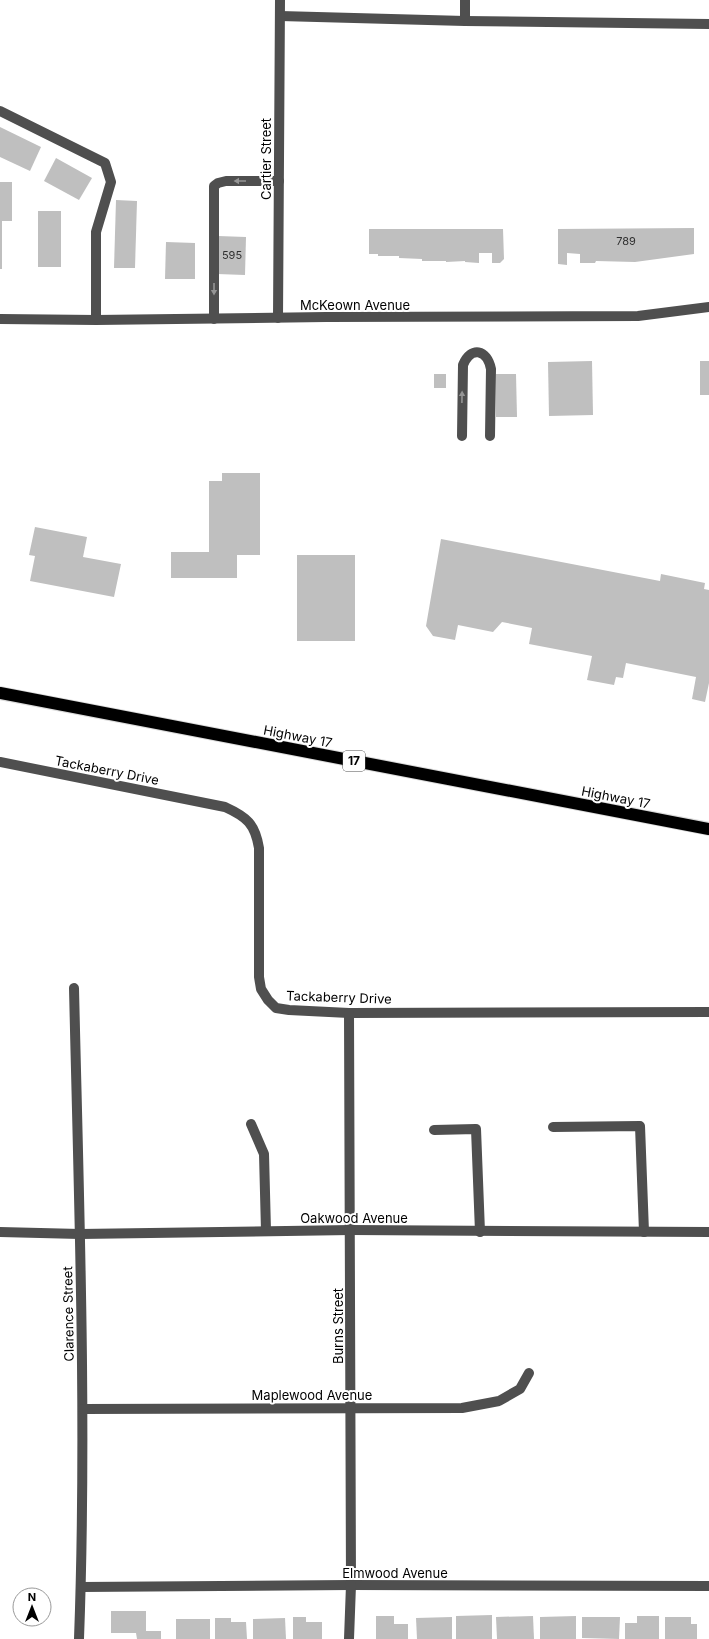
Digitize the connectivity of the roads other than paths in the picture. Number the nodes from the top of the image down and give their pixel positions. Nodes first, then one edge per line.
1 (280, 0) edge
2 (465, 0) edge
3 (280, 16) junction
4 (465, 21) junction
5 (709, 24) edge
6 (0, 111) edge
7 (279, 181) junction
8 (709, 307) edge
9 (278, 318) junction
10 (0, 319) edge
11 (214, 319) junction
12 (96, 320) junction
13 (462, 436) dead end
14 (490, 436) dead end
15 (0, 693) edge
16 (0, 762) edge
17 (709, 830) edge
18 (74, 988) dead end
19 (709, 1012) edge
20 (349, 1013) junction
21 (251, 1124) dead end
22 (553, 1127) dead end
23 (434, 1130) dead end
24 (351, 1230) junction
25 (266, 1231) junction
26 (0, 1232) edge
27 (480, 1232) junction
28 (644, 1232) junction
29 (709, 1232) edge
30 (80, 1234) junction
31 (529, 1374) dead end
32 (350, 1408) junction
33 (82, 1409) junction
34 (351, 1585) junction
35 (709, 1586) edge
36 (81, 1587) junction
37 (79, 1639) edge
38 (349, 1639) edge

1 - 3 street, Cartier Street
2 - 4 street
3 - 4 street
3 - 7 street, Cartier Street
4 - 5 street
6 - 12 street
7 - 9 street, Cartier Street
7 -> 11 street
8 - 9 street, McKeown Avenue
9 - 11 street, McKeown Avenue
10 - 12 street, McKeown Avenue
11 - 12 street, McKeown Avenue
13 -> 14 street
15 - 17 highway, Highway 17 / 17
16 - 20 street, Tackaberry Drive
18 - 30 street, Clarence Street
19 - 20 street, Tackaberry Drive
20 - 24 street, Burns Street
21 - 25 street
22 - 28 street
23 - 27 street
24 - 25 street, Oakwood Avenue
24 - 27 street, Oakwood Avenue
24 - 32 street, Burns Street
25 - 30 street, Oakwood Avenue
26 - 30 street, Oakwood Avenue
27 - 28 street, Oakwood Avenue
28 - 29 street, Oakwood Avenue
30 - 33 street, Clarence Street
31 - 32 street, Maplewood Avenue
32 - 33 street, Maplewood Avenue
32 - 34 street, Burns Street
33 - 36 street, Clarence Street
34 - 35 street, Elmwood Avenue
34 - 36 street, Elmwood Avenue
34 - 38 street, Burns Street
36 - 37 street, Clarence Street

